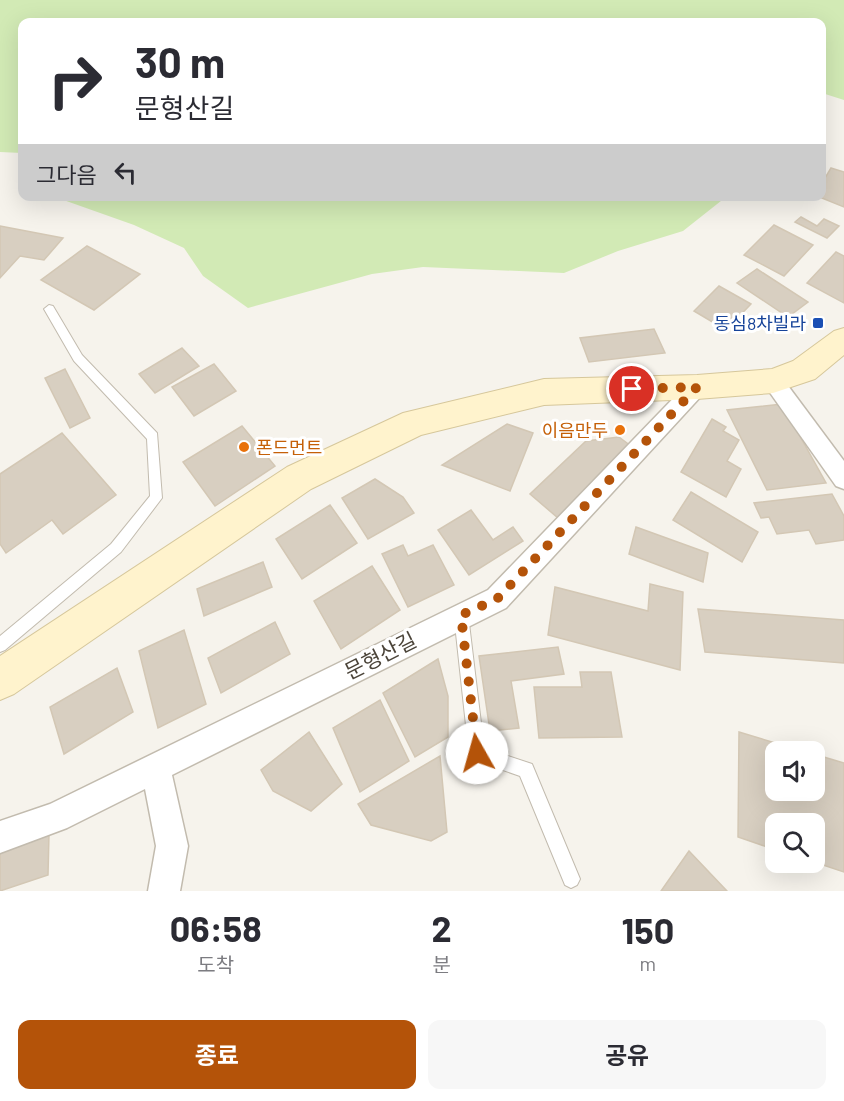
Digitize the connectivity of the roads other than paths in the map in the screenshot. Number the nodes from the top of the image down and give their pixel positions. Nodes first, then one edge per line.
1 (49, 309) dead end
2 (844, 339) edge
3 (773, 381) junction
4 (697, 387) junction
5 (844, 479) edge
6 (461, 615) junction
7 (0, 645) edge
8 (0, 680) edge
9 (154, 767) junction
10 (0, 837) edge
11 (571, 879) dead end
12 (164, 891) edge

1 - 7 lane
2 - 3 street
3 - 4 street
3 - 5 street
4 - 6 street, 문형산길
4 - 8 street
6 - 9 street, 문형산길
6 - 11 lane
9 - 10 street, 문형산길
9 - 12 street

